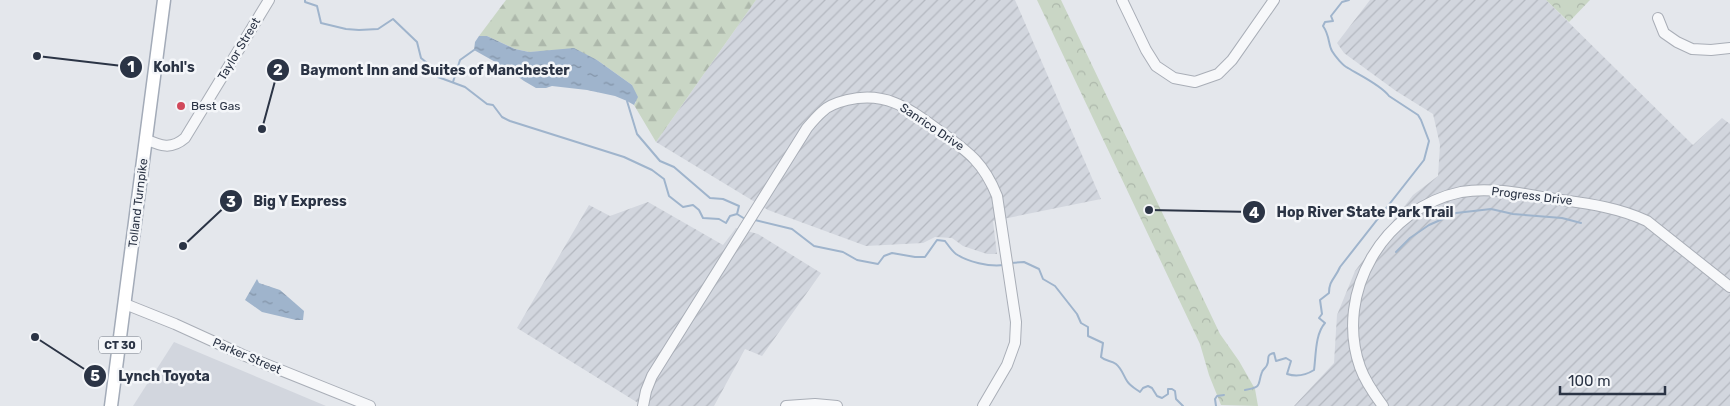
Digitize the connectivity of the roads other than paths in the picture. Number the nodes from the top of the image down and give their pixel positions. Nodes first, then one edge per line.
1 (164, 0) edge
2 (269, 0) edge
3 (1122, 0) edge
4 (1274, 0) edge
5 (1658, 18) dead end
6 (1730, 48) edge
7 (146, 139) junction
8 (1730, 287) edge
9 (125, 304) junction
10 (111, 406) edge
11 (370, 406) edge
12 (643, 406) edge
13 (786, 406) edge
14 (837, 406) edge
15 (982, 406) edge
16 (1383, 406) edge

1 - 7 main road, Tolland Turnpike / CT 30
2 - 7 street, Taylor Street
3 - 4 street
5 - 6 street
7 - 9 main road, Tolland Turnpike / CT 30
8 - 16 street, Progress Drive
9 - 10 main road, Tolland Turnpike / CT 30
9 - 11 street, Parker Street
12 - 15 street, Sanrico Drive
13 - 14 street

